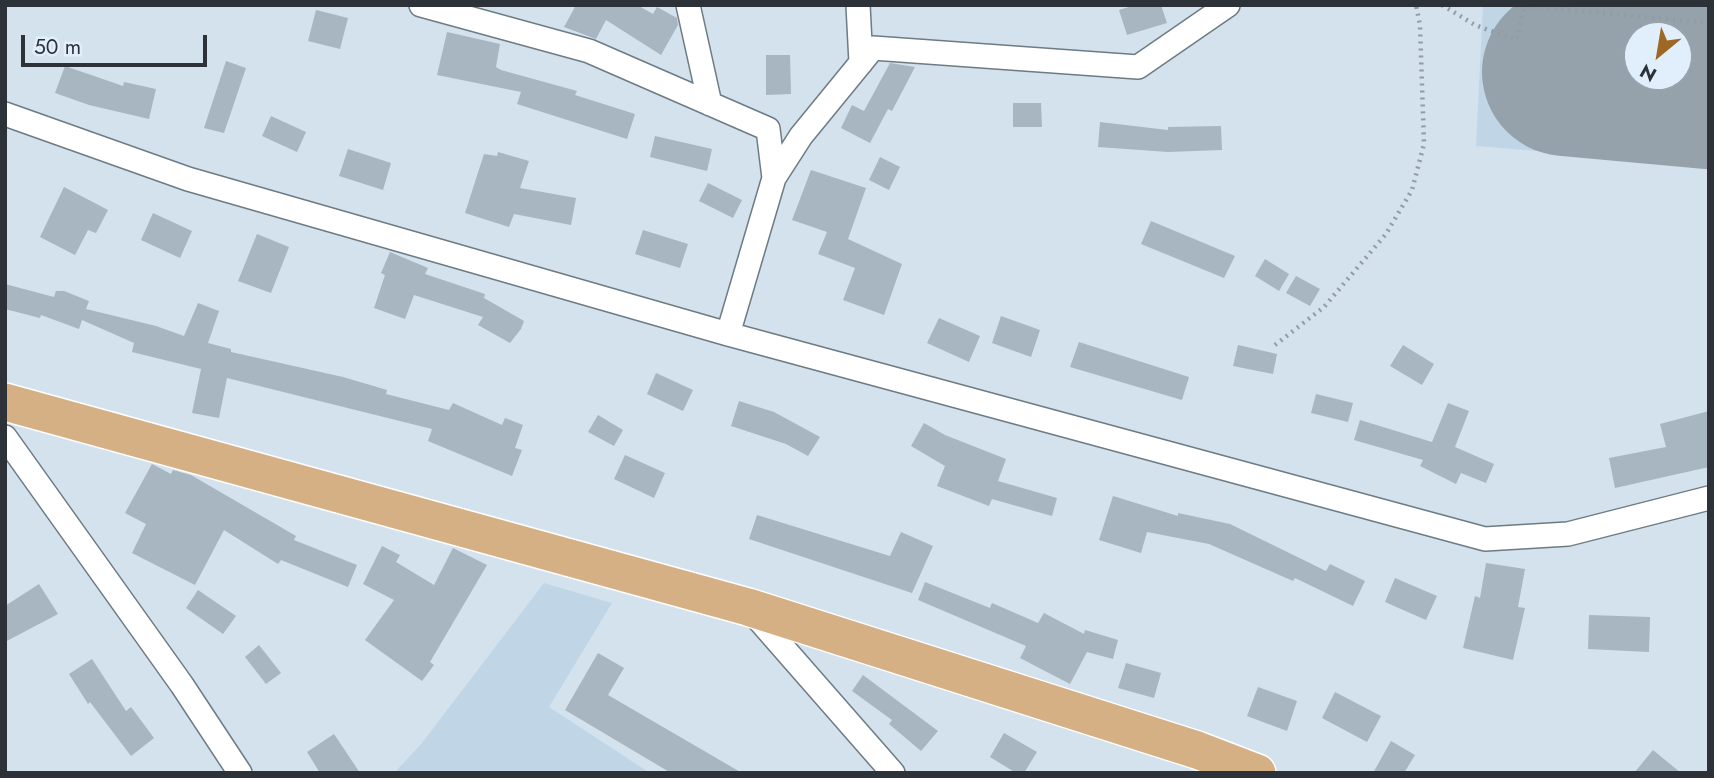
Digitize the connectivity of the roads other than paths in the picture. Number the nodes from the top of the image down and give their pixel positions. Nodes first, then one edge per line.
1 (421, 5) edge
2 (688, 5) edge
3 (859, 5) edge
4 (1228, 5) edge
5 (861, 63) junction
6 (710, 104) junction
7 (5, 114) edge
8 (774, 178) junction
9 (729, 334) junction
10 (5, 402) edge
11 (5, 438) edge
12 (1709, 498) edge
13 (748, 607) junction
14 (240, 773) edge
15 (893, 773) edge
16 (1257, 773) edge

1 - 6 street
2 - 6 street
3 - 5 street
4 - 5 street
5 - 8 street
6 - 8 street
7 - 9 street
8 - 9 street
9 - 12 street
10 - 13 main road
11 - 14 street
13 - 15 street
13 - 16 main road

